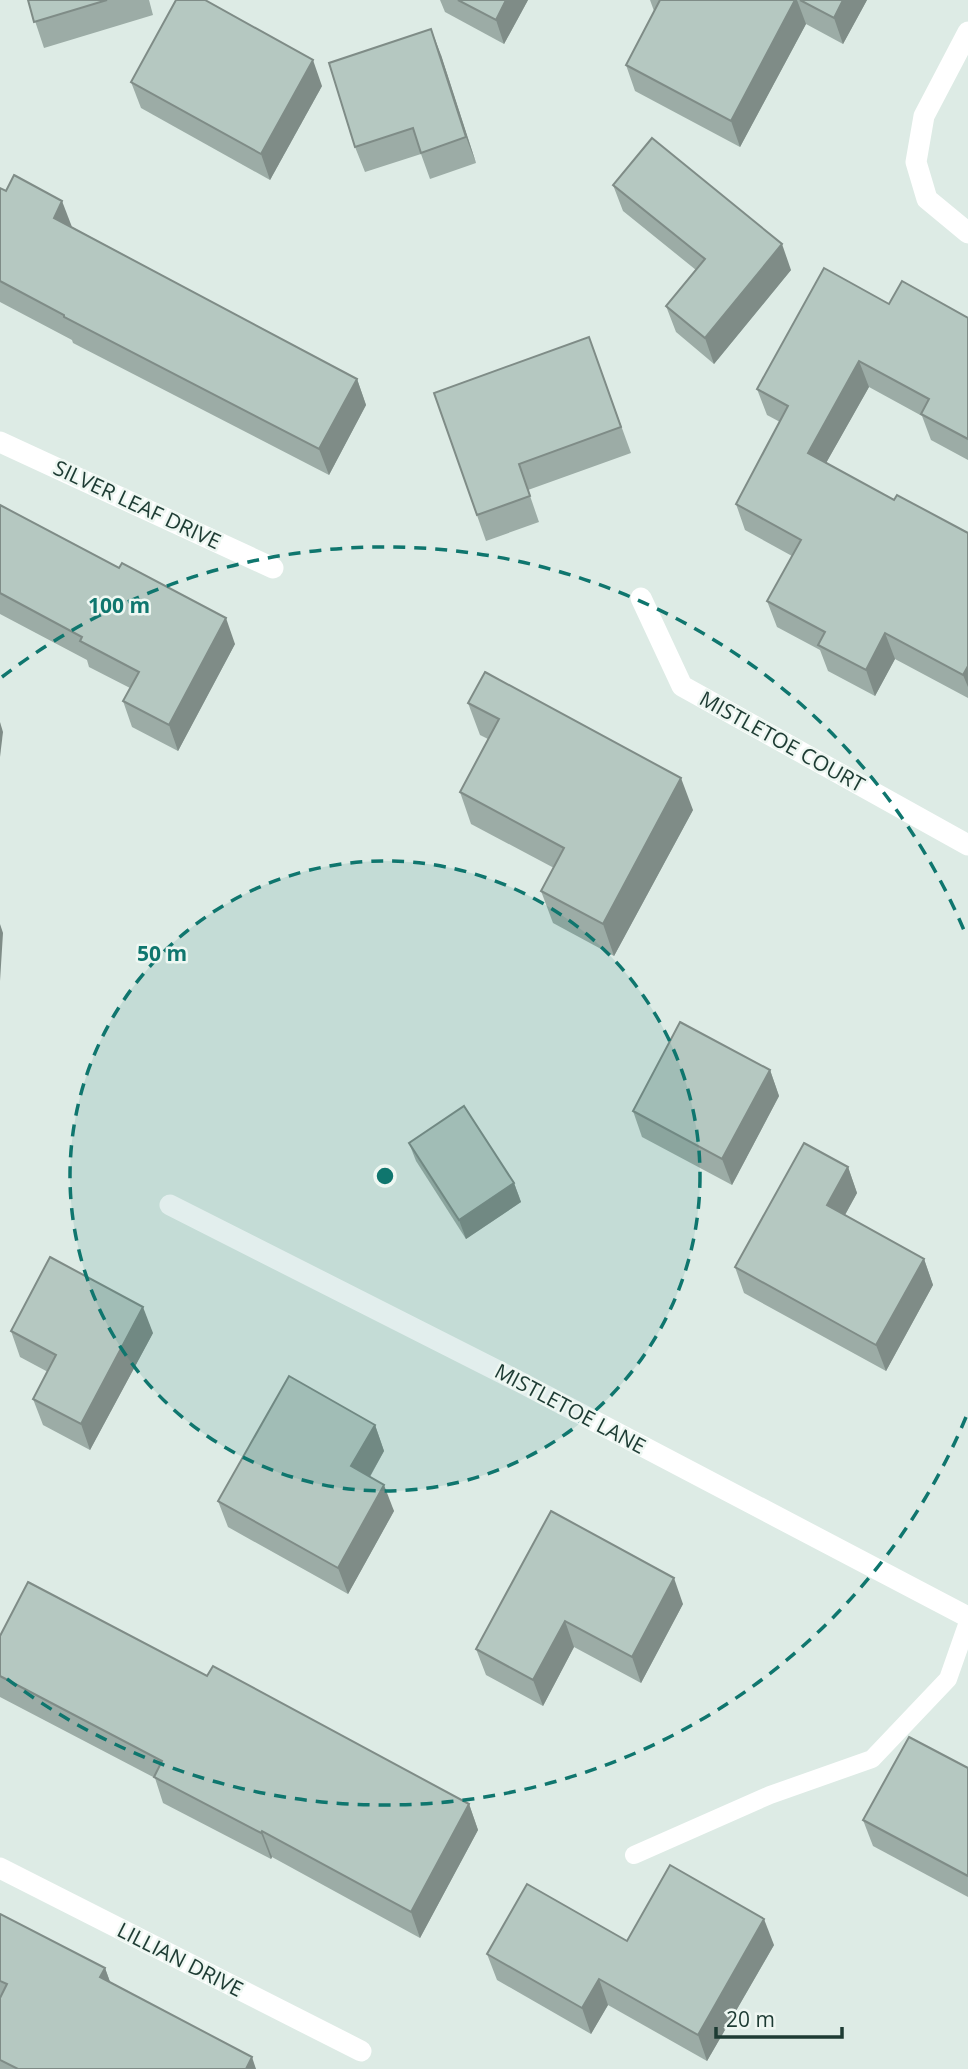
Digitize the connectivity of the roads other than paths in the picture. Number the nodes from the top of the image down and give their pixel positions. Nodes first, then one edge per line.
1 (968, 32) edge
2 (968, 233) edge
3 (0, 442) edge
4 (273, 568) dead end
5 (640, 598) dead end
6 (968, 845) edge
7 (170, 1205) dead end
8 (968, 1620) edge
9 (634, 1855) dead end
10 (0, 1868) edge
11 (361, 2051) dead end

1 - 2 street
3 - 4 street, SILVER LEAF DRIVE
5 - 6 street, MISTLETOE COURT
7 - 8 street, MISTLETOE LANE
8 - 9 lane
10 - 11 street, LILLIAN DRIVE

